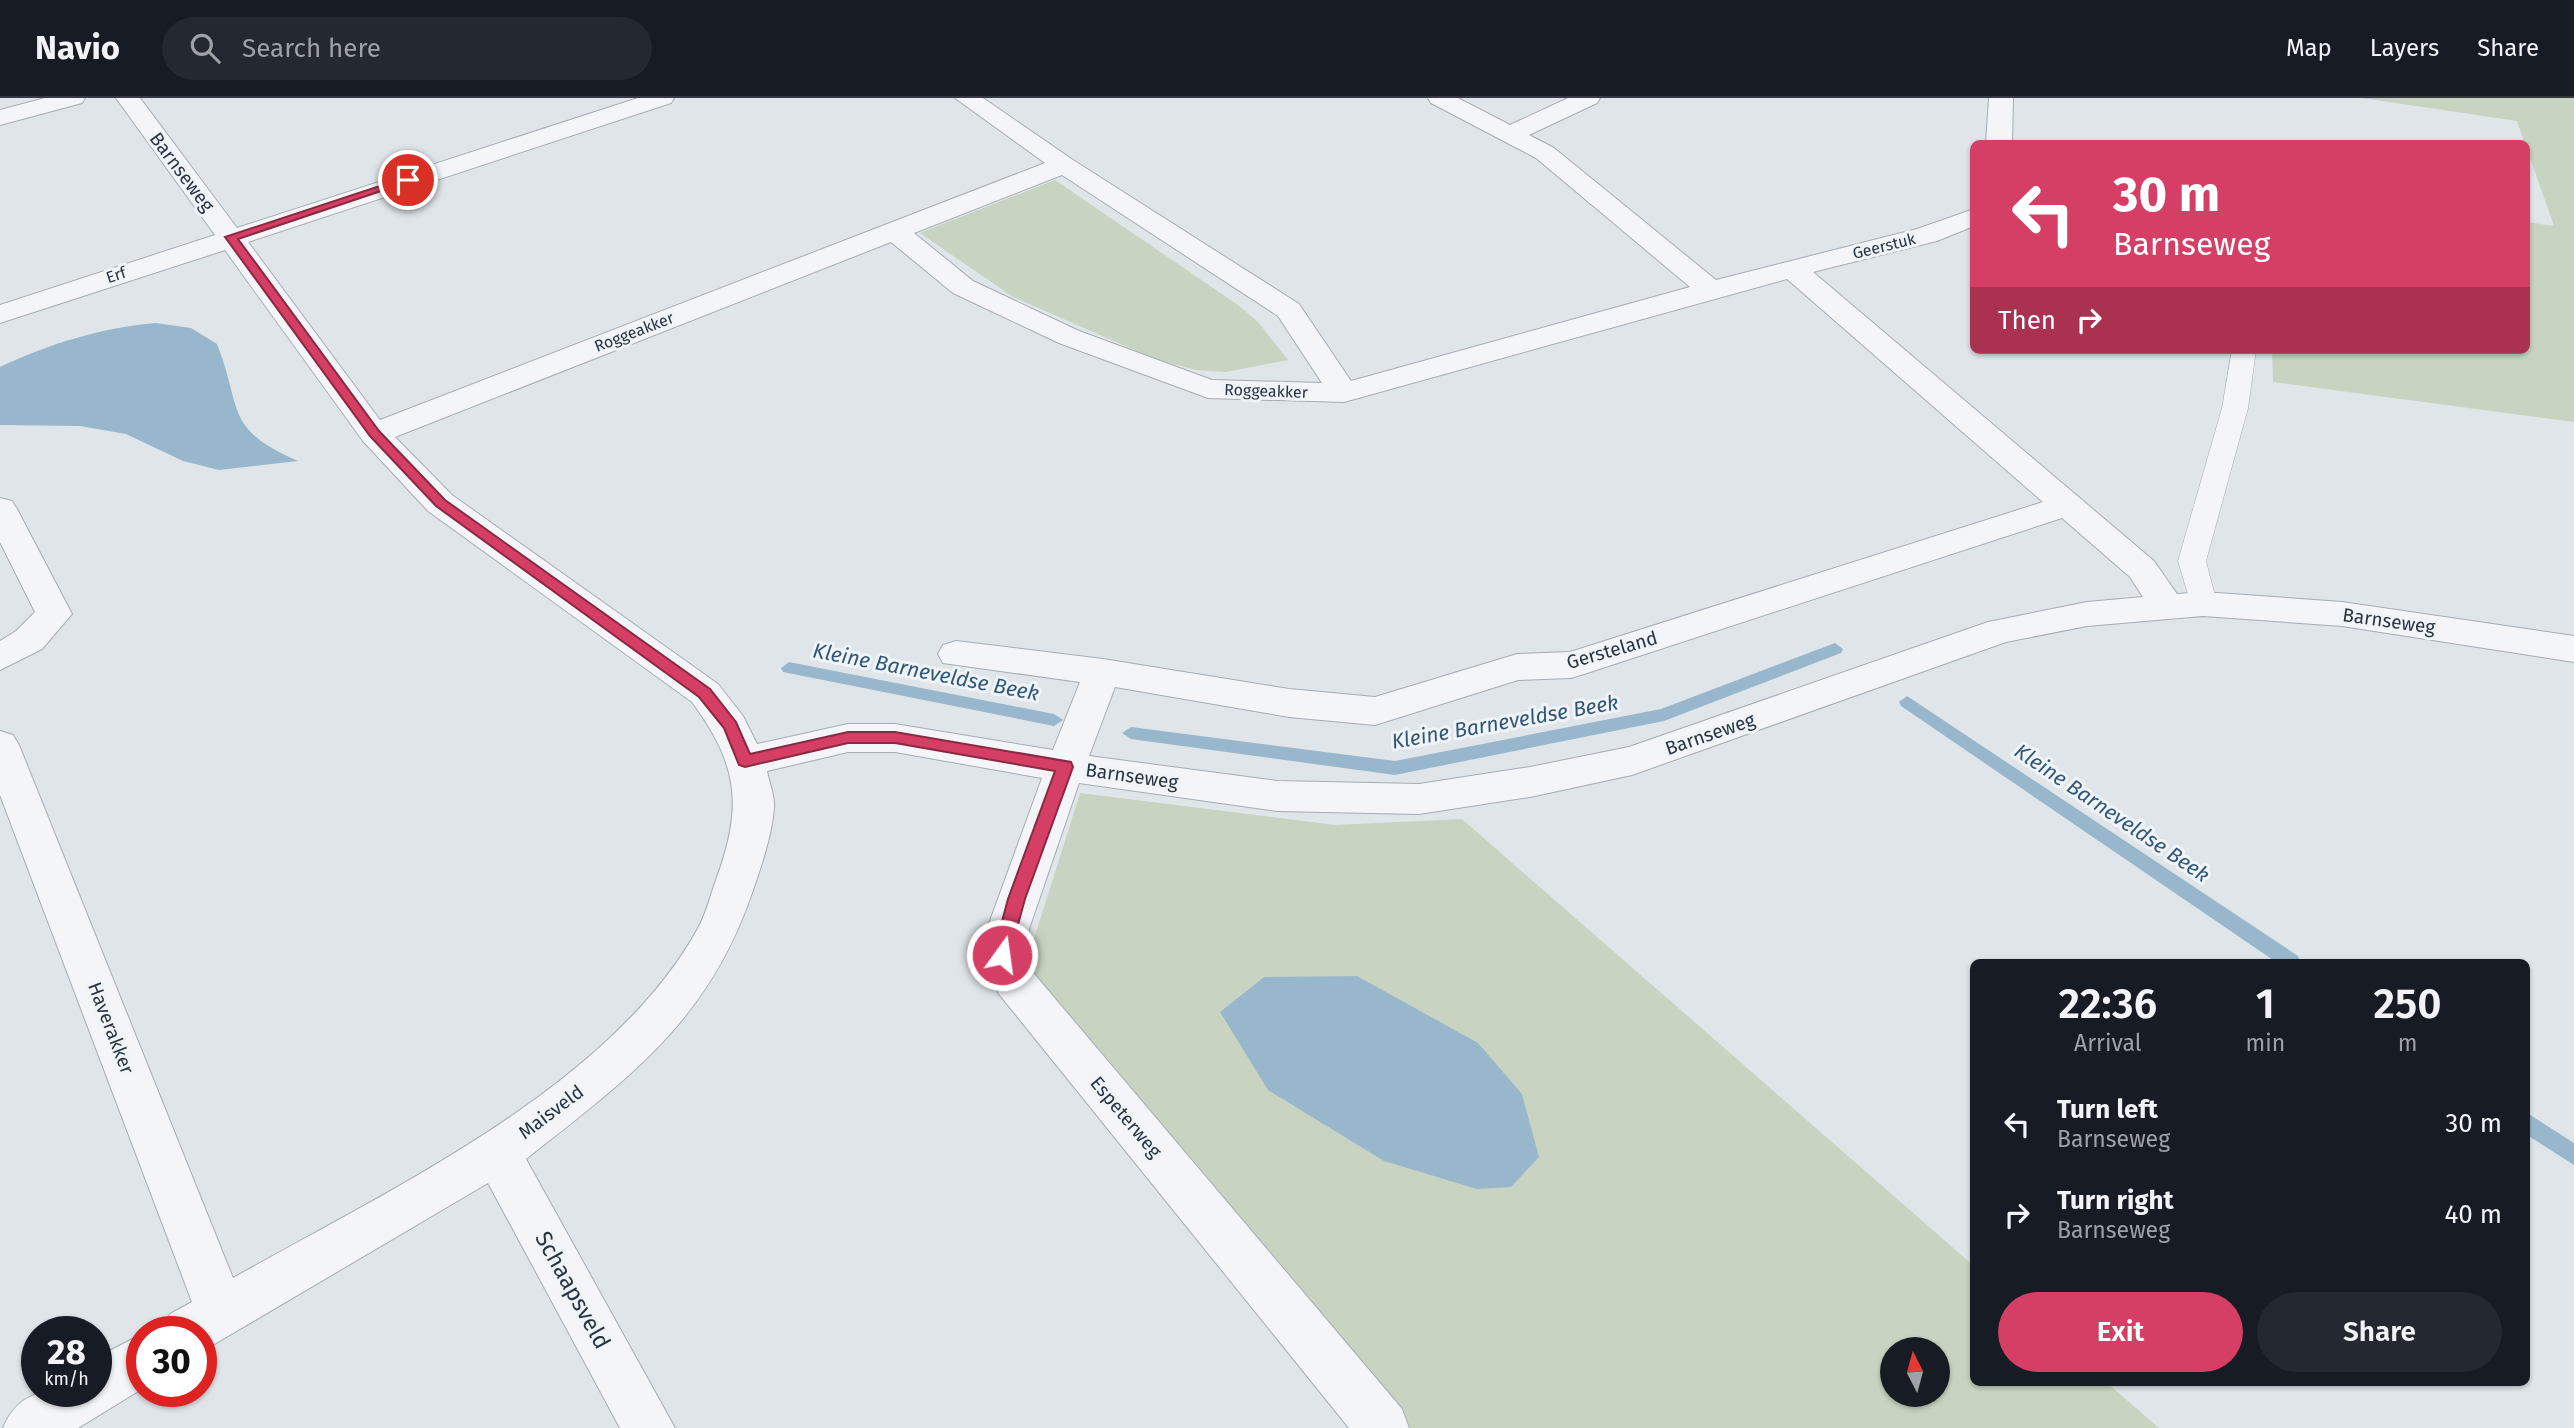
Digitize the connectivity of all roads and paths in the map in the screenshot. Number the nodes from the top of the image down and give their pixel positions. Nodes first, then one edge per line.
1 (73, 98) edge
2 (128, 98) edge
3 (662, 98) edge
4 (967, 98) edge
5 (1440, 98) edge
6 (1588, 98) edge
7 (2001, 98) edge
8 (0, 118) edge
9 (1511, 134) junction
10 (1999, 140) edge
11 (1064, 165) junction
12 (1970, 220) edge
13 (893, 230) junction
14 (231, 237) junction
15 (1793, 270) junction
16 (1712, 290) junction
17 (0, 314) edge
18 (2244, 354) edge
19 (1344, 393) junction
20 (374, 433) junction
21 (2068, 505) junction
22 (0, 509) edge
23 (2185, 606) junction
24 (2574, 649) edge
25 (956, 654) dead end
26 (0, 657) edge
27 (1103, 672) junction
28 (0, 745) edge
29 (745, 761) junction
30 (1065, 767) junction
31 (497, 1153) junction
32 (202, 1316) edge
33 (214, 1316) edge
34 (63, 1407) edge
35 (29, 1428) edge
36 (649, 1428) edge
37 (1383, 1428) edge

1 - 8 street
2 - 14 street, Barnseweg
3 - 14 street
4 - 11 street, Roggeakker
5 - 9 street
6 - 9 street
7 - 10 street
9 - 16 street
11 - 13 street, Roggeakker
11 - 19 street, Roggeakker
12 - 15 street, Geerstuk
13 - 19 street, Roggeakker
13 - 20 street, Roggeakker
14 - 17 street, Erf
14 - 20 street, Barnseweg
15 - 16 street, Roggeakker
15 - 21 street
16 - 19 street, Roggeakker
18 - 23 lane
20 - 29 street, Barnseweg
21 - 23 street
21 - 27 street, Gersteland
22 - 26 street
23 - 24 street, Barnseweg
23 - 30 street, Barnseweg
25 - 27 street, Gersteland
27 - 30 street
28 - 32 street, Haverakker
29 - 30 street, Barnseweg
29 - 31 street, Maisveld
30 - 37 street, Espeterweg
31 - 33 street, Maisveld
31 - 36 street, Schaapsveld
34 - 35 street

